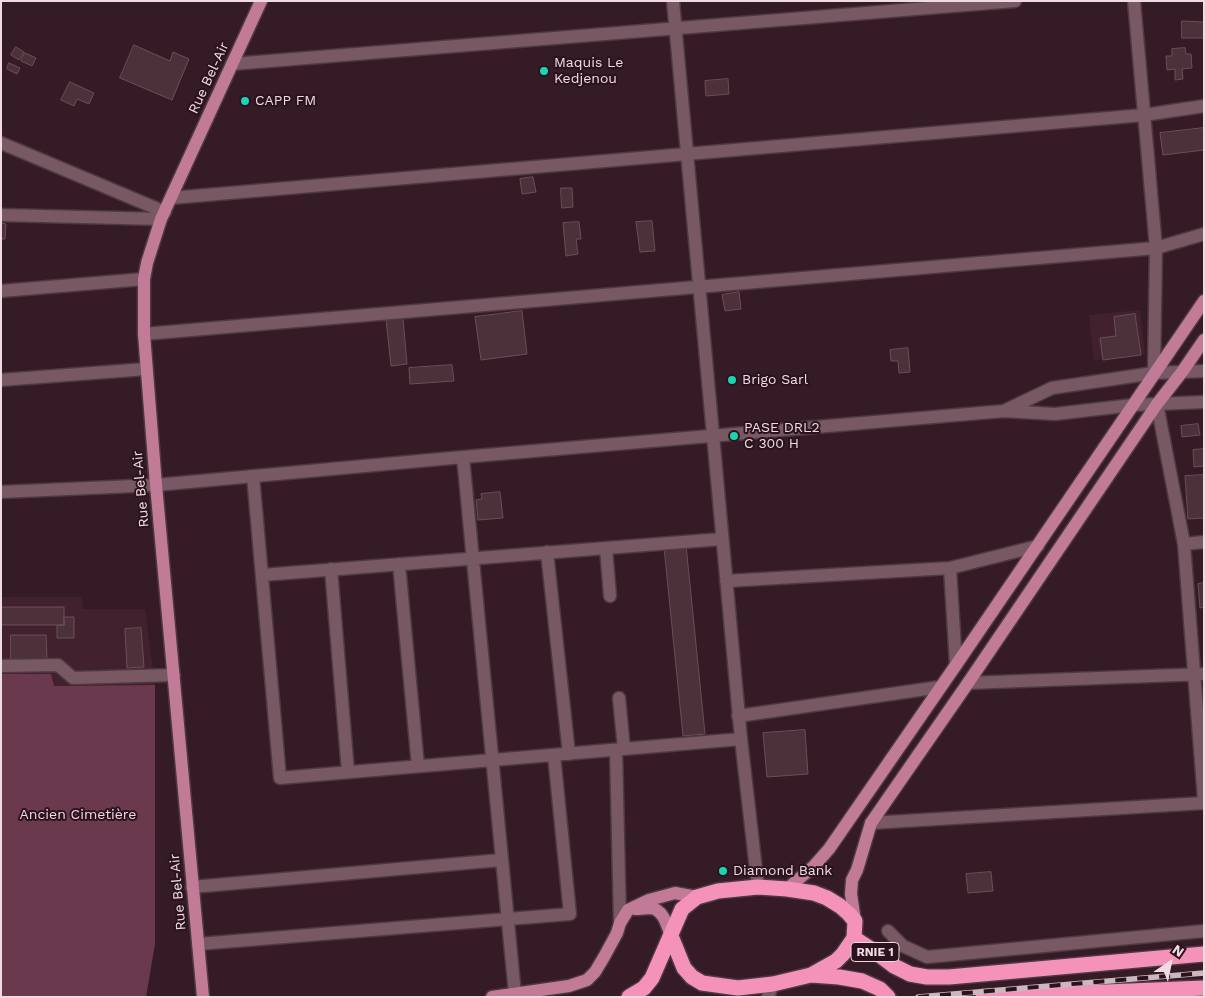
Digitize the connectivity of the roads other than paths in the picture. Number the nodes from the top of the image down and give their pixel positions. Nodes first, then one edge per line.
1 (261, 1) edge
2 (673, 1) edge
3 (1015, 1) edge
4 (1134, 1) edge
5 (676, 28) junction
6 (232, 64) junction
7 (1204, 106) edge
8 (1144, 115) junction
9 (1, 143) edge
10 (687, 154) junction
11 (171, 198) junction
12 (1, 215) edge
13 (163, 216) junction
14 (1204, 234) edge
15 (1156, 248) junction
16 (144, 279) junction
17 (699, 286) junction
18 (1, 291) edge
19 (1204, 301) edge
20 (144, 334) junction
21 (1204, 340) edge
22 (146, 369) junction
23 (1204, 371) edge
24 (1182, 372) junction
25 (1154, 373) junction
26 (1, 380) edge
27 (1204, 402) edge
28 (1157, 404) junction
29 (1133, 405) junction
30 (1004, 411) junction
31 (713, 435) junction
32 (462, 457) junction
33 (253, 476) junction
34 (156, 485) junction
35 (1, 492) edge
36 (722, 539) junction
37 (1204, 542) edge
38 (1184, 544) junction
39 (1038, 546) junction
40 (606, 548) junction
41 (546, 552) junction
42 (472, 558) junction
43 (399, 564) junction
44 (950, 568) junction
45 (331, 569) junction
46 (262, 575) junction
47 (726, 581) junction
48 (610, 596) dead end
49 (956, 665) junction
50 (1, 666) edge
51 (1199, 674) edge
52 (174, 675) junction
53 (968, 683) junction
54 (940, 688) junction
55 (619, 698) dead end
56 (738, 716) junction
57 (740, 740) junction
58 (620, 750) junction
59 (569, 754) junction
60 (554, 755) junction
61 (492, 760) junction
62 (418, 766) junction
63 (348, 772) junction
64 (1204, 800) edge
65 (1204, 803) edge
66 (871, 823) junction
67 (501, 860) junction
68 (192, 887) junction
69 (758, 887) junction
70 (787, 889) junction
71 (697, 897) junction
72 (628, 910) junction
73 (507, 919) junction
74 (855, 921) junction
75 (620, 923) junction
76 (888, 931) dead end
77 (1204, 931) edge
78 (671, 936) junction
79 (854, 938) junction
80 (198, 944) junction
81 (1204, 954) edge
82 (811, 975) junction
83 (713, 986) junction
84 (1204, 988) edge
85 (770, 991) edge
86 (741, 993) edge
87 (514, 994) junction
88 (203, 997) edge
89 (492, 997) edge
90 (629, 997) edge
91 (702, 997) edge
92 (888, 997) edge
93 (983, 997) edge

1 - 6 main road, Rue Bel-Air
2 - 5 street
3 - 5 street
4 - 8 street
5 - 6 street
5 - 10 street
6 - 11 main road, Rue Bel-Air
7 - 8 street
8 - 10 street
8 - 15 street
9 - 13 street
10 - 11 street
10 - 17 street
11 - 13 main road, Rue Bel-Air
12 - 13 street
13 - 16 main road, Rue Bel-Air
14 - 15 street
15 - 17 street
15 - 25 street
16 - 18 street
16 - 20 main road, Rue Bel-Air
17 - 20 street
17 - 31 street
19 - 25 main road
20 - 22 main road, Rue Bel-Air
21 - 24 main road
22 - 26 street
22 - 34 main road, Rue Bel-Air
23 - 24 street
24 - 25 street
24 - 28 main road
25 - 29 main road
25 - 30 street
27 - 28 street
28 - 29 street
28 - 38 street
28 - 53 main road
29 - 30 street
29 - 39 main road
30 - 31 street
31 - 32 street
31 - 36 street
32 - 33 street
32 - 42 street
33 - 34 street
33 - 46 street
34 - 35 street
34 - 52 main road, Rue Bel-Air
36 - 40 street
36 - 47 street
37 - 38 street
38 - 51 street
39 - 44 street
39 - 49 main road
40 - 41 street
40 - 48 street
41 - 42 street
41 - 59 street
42 - 43 street
42 - 61 street
43 - 45 street
43 - 62 street
44 - 47 street
44 - 49 street
45 - 46 street
45 - 63 street
46 - 63 street
47 - 56 street
49 - 54 main road
50 - 52 street
51 - 53 street
51 - 64 street
52 - 68 main road, Rue Bel-Air
53 - 66 main road
54 - 56 street
54 - 70 main road
55 - 58 street
56 - 57 street
57 - 58 street
57 - 69 street
58 - 59 street
58 - 75 street
59 - 60 street
60 - 61 street
60 - 73 street
61 - 62 street
61 - 67 street
62 - 63 street
65 - 66 street
66 - 74 main road
67 - 68 street
67 - 73 street
68 - 80 main road, Rue Bel-Air
69 - 70 highway
69 - 71 highway
70 - 74 highway
71 - 72 main road
71 - 78 highway
72 - 75 main road
72 - 78 main road
73 - 80 street
73 - 87 street
74 - 79 highway, RNIE 1
75 - 87 main road
76 - 77 street
78 - 83 highway, RNIE 1
78 - 90 highway
79 - 81 highway, RNIE 1
79 - 82 highway, RNIE 1
80 - 88 main road, Rue Bel-Air
82 - 85 highway, RNIE 1
82 - 92 highway, RNIE 1
83 - 86 highway, RNIE 1
83 - 91 highway
84 - 93 highway
85 - 86 highway, RNIE 1
87 - 89 main road

